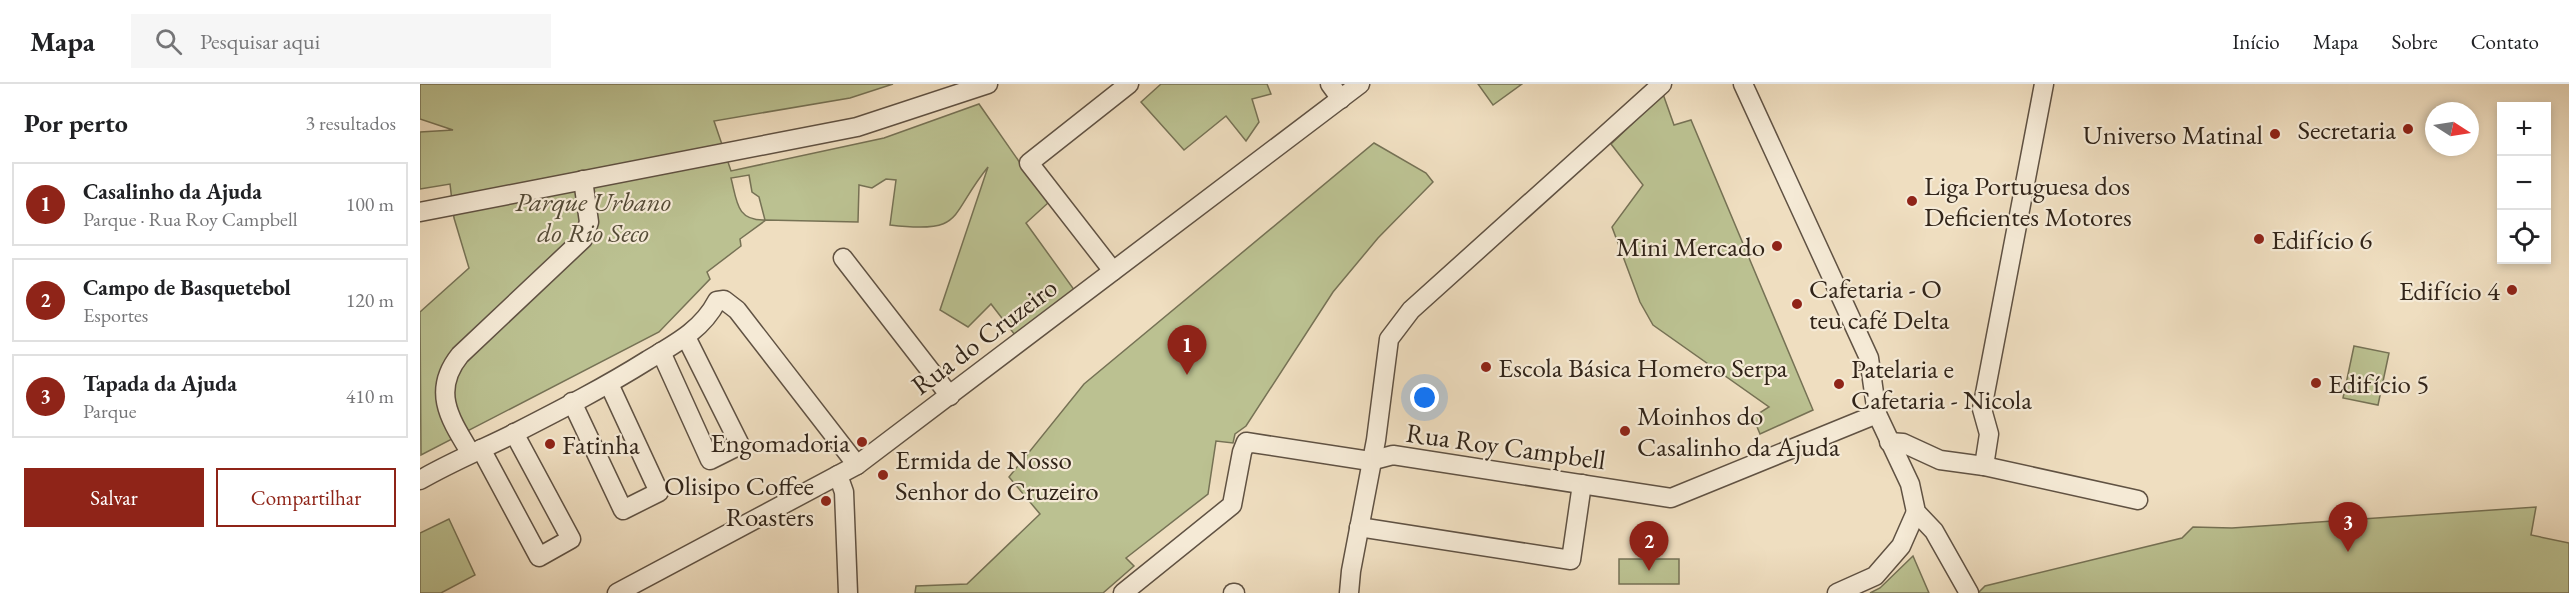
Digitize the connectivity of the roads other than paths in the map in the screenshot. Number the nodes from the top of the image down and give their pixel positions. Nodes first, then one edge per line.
1 (988, 84) edge
2 (1129, 84) edge
3 (1330, 84) edge
4 (1360, 84) edge
5 (1662, 84) edge
6 (1743, 84) edge
7 (2044, 84) edge
8 (1341, 99) junction
9 (583, 180) junction
10 (420, 212) edge
11 (843, 258) dead end
12 (1113, 271) junction
13 (686, 337) junction
14 (661, 352) junction
15 (609, 384) junction
16 (951, 396) junction
17 (572, 402) junction
18 (1877, 414) junction
19 (514, 433) junction
20 (1889, 442) junction
21 (476, 451) junction
22 (1370, 461) junction
23 (857, 465) junction
24 (1984, 466) junction
25 (838, 475) junction
26 (420, 480) edge
27 (1582, 484) junction
28 (2138, 500) dead end
29 (1916, 512) junction
30 (1359, 527) junction
31 (624, 592) edge
32 (848, 593) edge
33 (1123, 593) edge
34 (1349, 593) edge
35 (1837, 593) edge
36 (1969, 593) edge

1 - 9 street
2 - 12 street
3 - 8 street
4 - 8 street, Rua do Cruzeiro
5 - 22 street
6 - 18 street
7 - 24 street
8 - 12 street, Rua do Cruzeiro
9 - 10 street
9 - 21 street
11 - 16 street
12 - 16 street, Rua do Cruzeiro
13 - 14 street
13 - 14 street
13 - 23 street
14 - 15 street
15 - 17 street
15 - 17 street
16 - 23 street, Rua do Cruzeiro
17 - 19 street
18 - 20 street
18 - 27 street, Rua Roy Campbell
19 - 21 street
19 - 21 street
20 - 24 street
20 - 29 street
21 - 26 street
22 - 27 street, Rua Roy Campbell
22 - 30 street
22 - 33 street, Rua Roy Campbell
23 - 25 street, Rua do Cruzeiro
24 - 28 street
25 - 31 street, Rua do Cruzeiro
25 - 32 street
27 - 30 street
29 - 35 street
29 - 36 street
30 - 34 street

